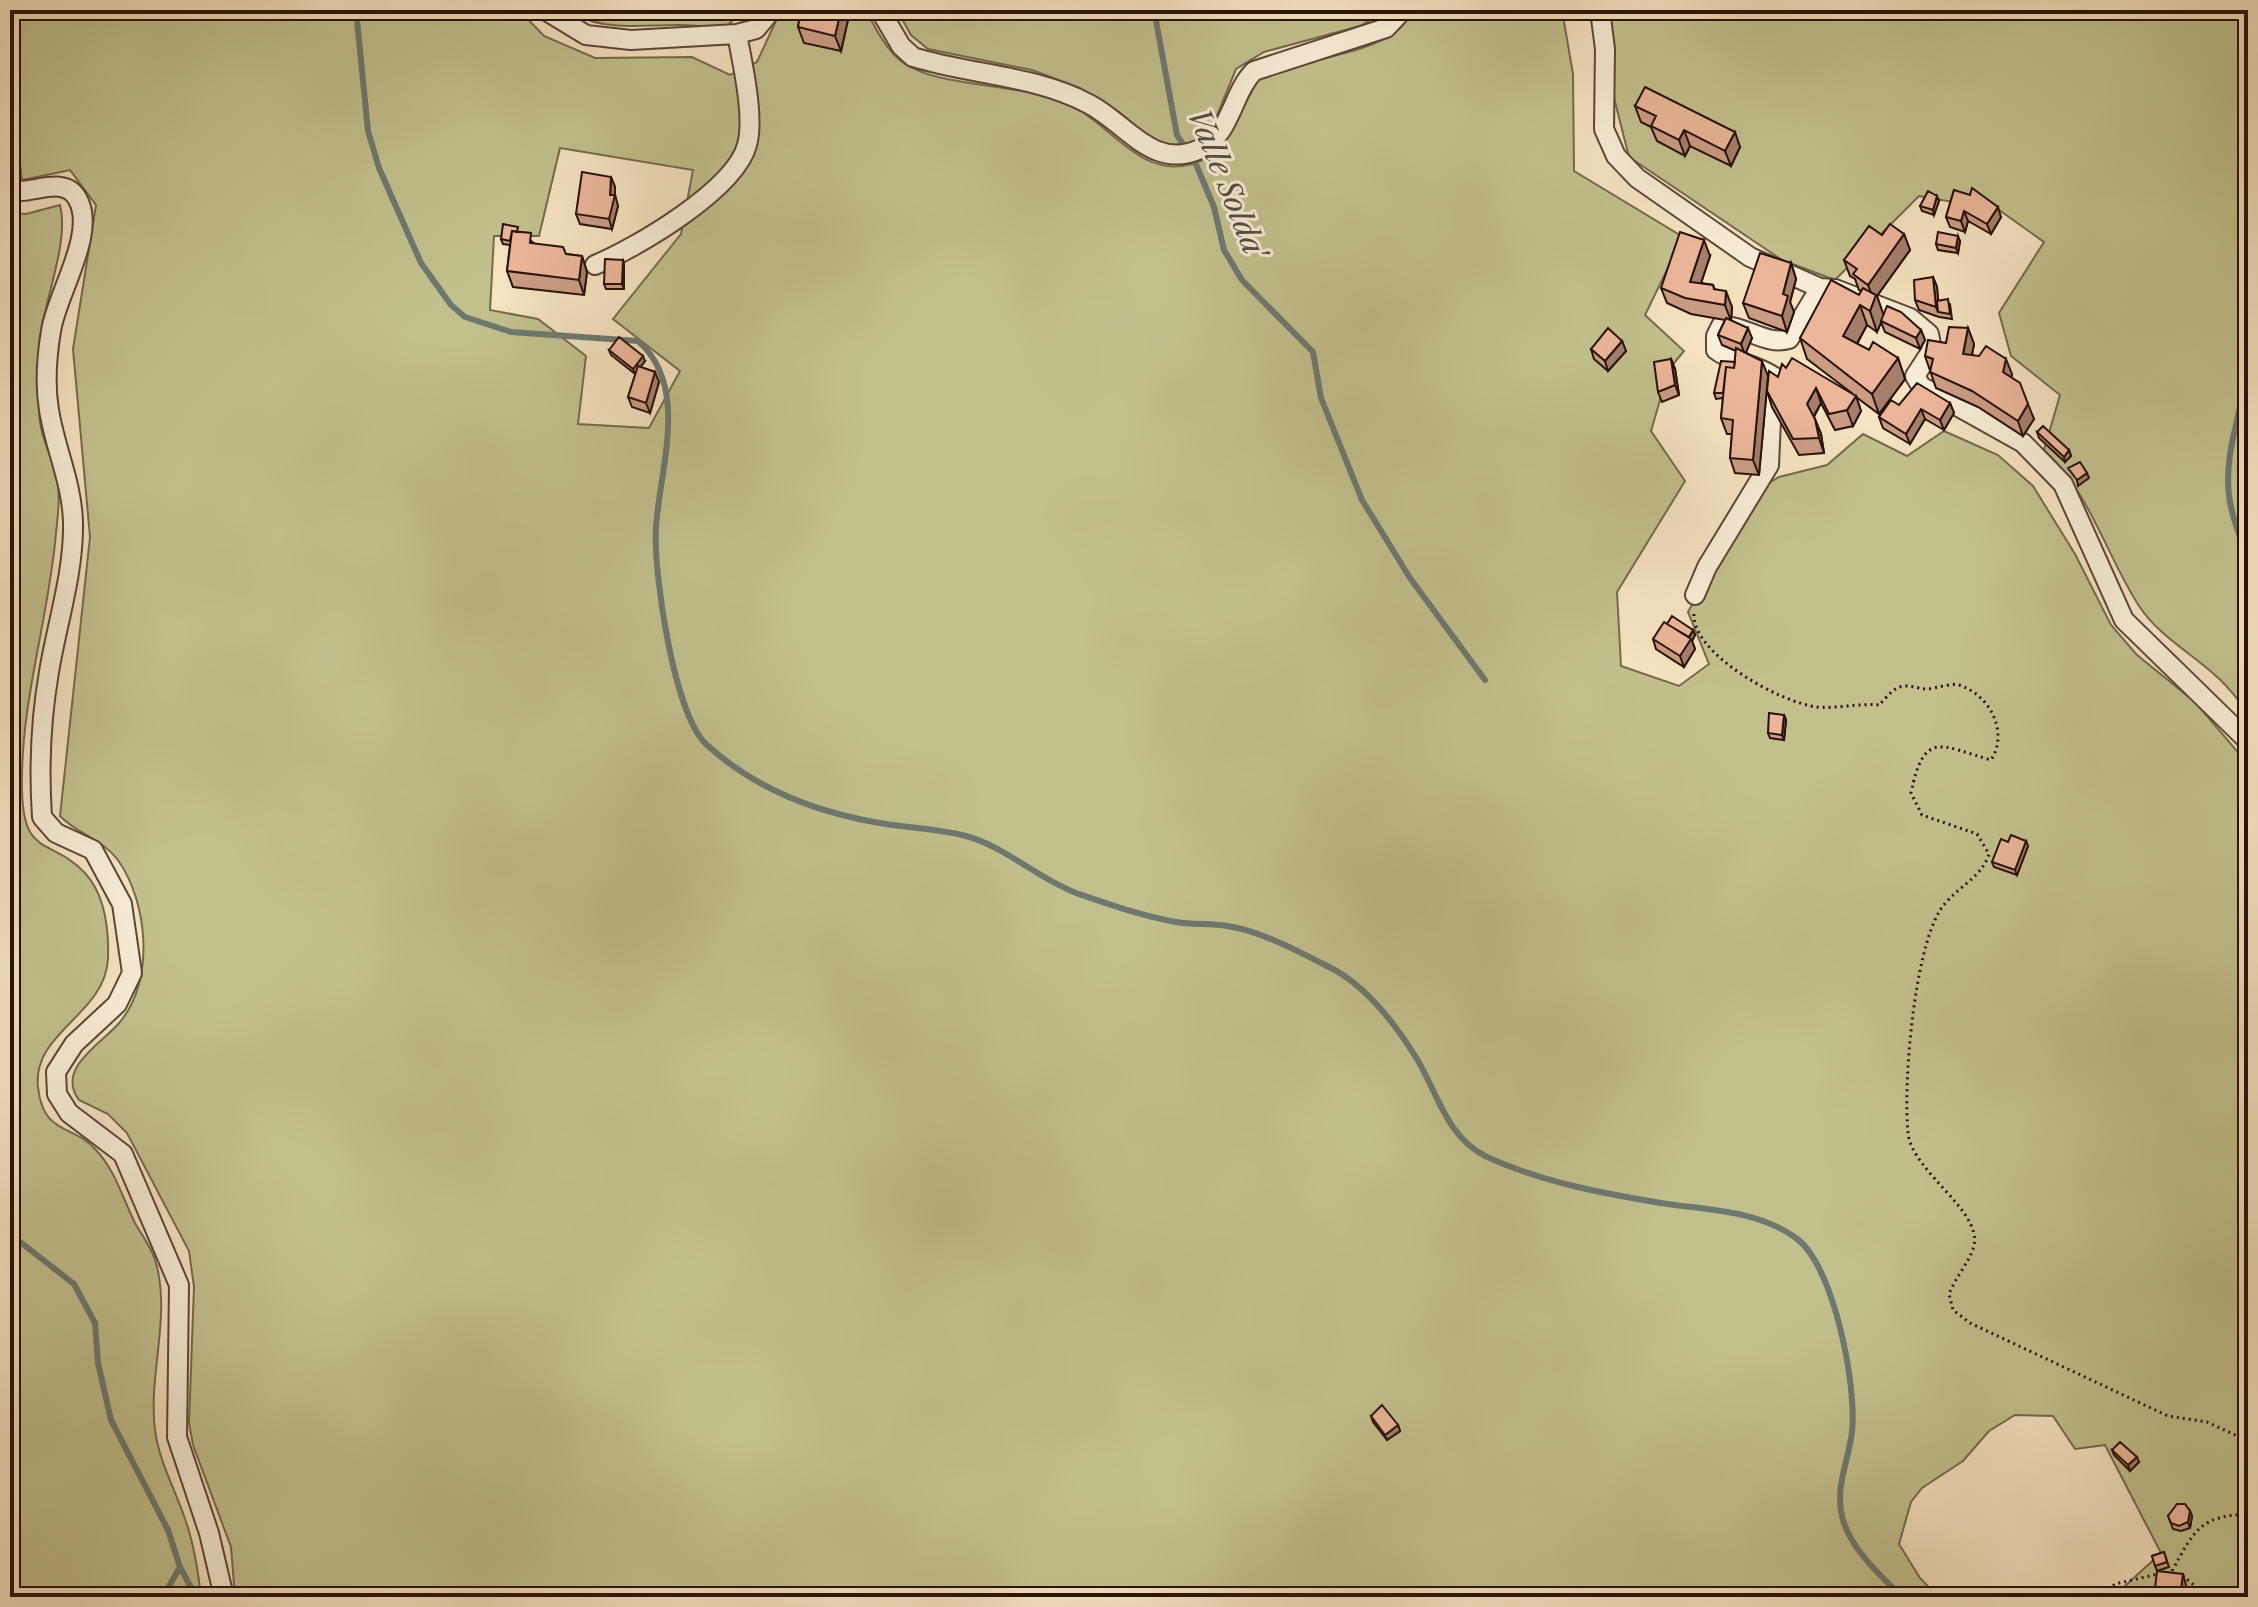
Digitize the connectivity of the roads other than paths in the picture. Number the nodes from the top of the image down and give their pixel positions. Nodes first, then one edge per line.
1 (545, 10) edge
2 (772, 10) edge
3 (880, 10) edge
4 (1403, 10) edge
5 (1596, 10) edge
6 (737, 34) junction
7 (10, 190) edge
8 (595, 265) dead end
9 (1820, 288) junction
10 (1695, 595) road end
11 (2248, 741) edge
12 (224, 1597) edge

1 - 6 street
2 - 6 street
3 - 4 street
5 - 9 street
6 - 8 street
7 - 12 street
9 - 10 street
9 - 11 street

